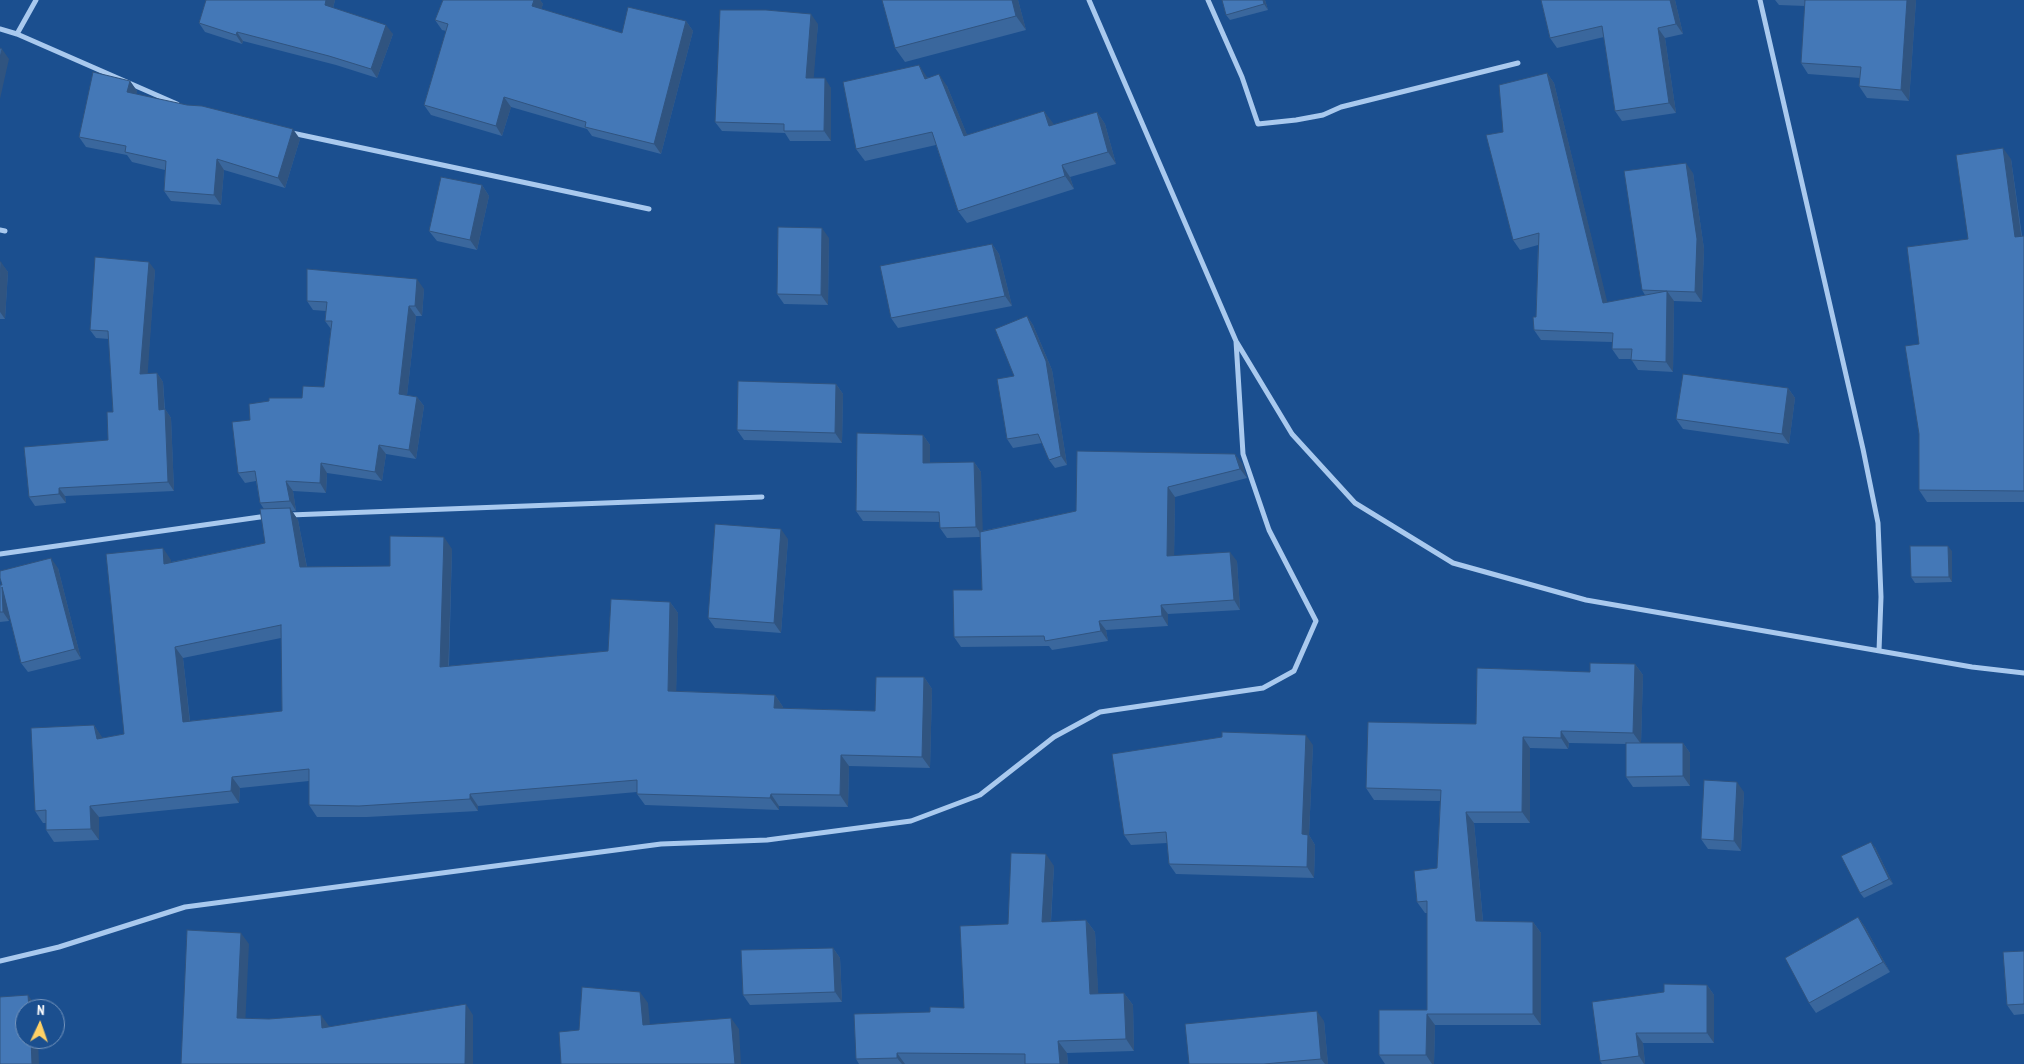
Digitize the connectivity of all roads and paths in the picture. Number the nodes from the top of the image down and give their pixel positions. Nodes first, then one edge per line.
1 (36, 0) edge
2 (1089, 0) edge
3 (1208, 0) edge
4 (1760, 0) edge
5 (0, 29) edge
6 (17, 34) junction
7 (1518, 63) dead end
8 (184, 106) edge
9 (282, 131) edge
10 (649, 209) dead end
11 (1236, 342) junction
12 (762, 497) dead end
13 (276, 516) edge
14 (286, 516) edge
15 (0, 554) edge
16 (1879, 651) junction
17 (2024, 673) edge
18 (0, 961) edge

1 - 6 street
2 - 11 street
3 - 7 street
4 - 16 street
5 - 6 street
6 - 8 street
9 - 10 street
11 - 16 street
11 - 18 street
12 - 14 street
13 - 15 street
16 - 17 street

